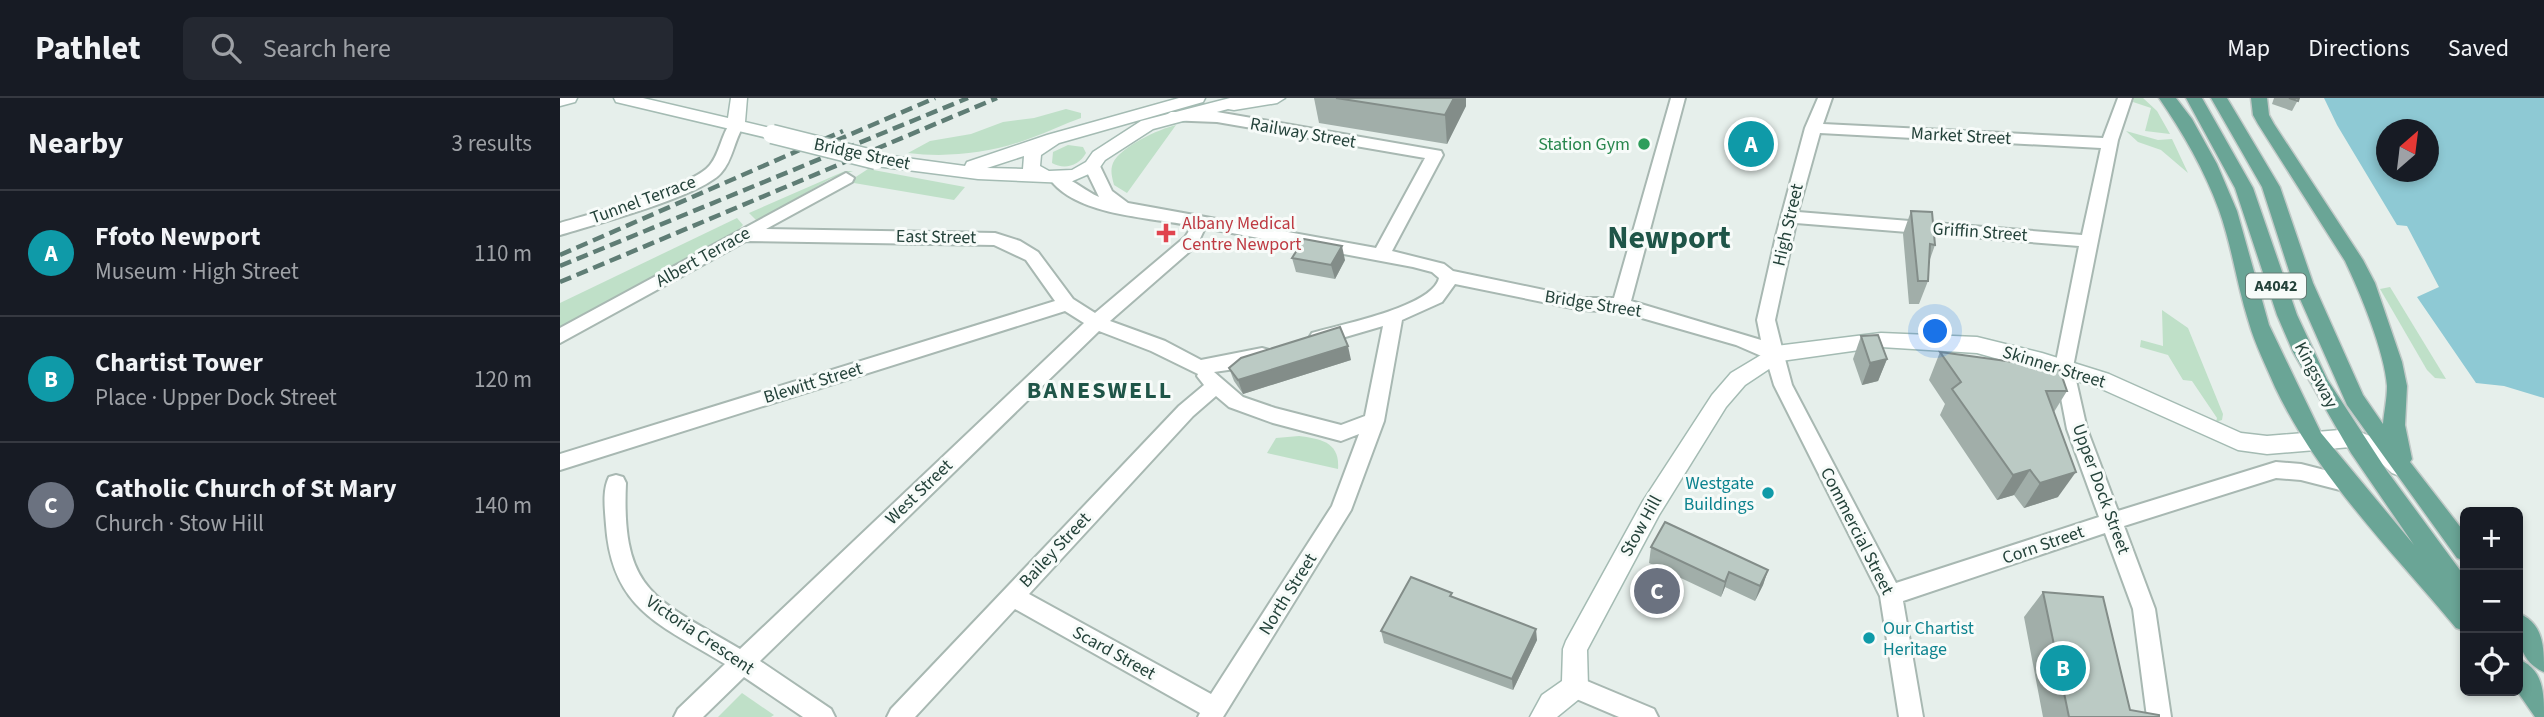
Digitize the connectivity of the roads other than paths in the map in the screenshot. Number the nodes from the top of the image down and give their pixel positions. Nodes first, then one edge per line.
1 (569, 98) edge
2 (622, 98) edge
3 (739, 98) edge
4 (1196, 98) edge
5 (1249, 98) edge
6 (1277, 98) edge
7 (1678, 98) edge
8 (1825, 98) edge
9 (2125, 98) edge
10 (2167, 98) edge
11 (2194, 98) edge
12 (2219, 98) edge
13 (2259, 98) edge
14 (560, 101) edge
15 (1216, 106) junction
16 (1170, 117) junction
17 (736, 125) junction
18 (1813, 128) junction
19 (1063, 136) junction
20 (2110, 142) junction
21 (1043, 144) junction
22 (1095, 161) junction
23 (954, 170) junction
24 (1049, 177) junction
25 (846, 178) dead end
26 (1121, 205) junction
27 (1789, 217) junction
28 (1195, 219) junction
29 (560, 229) edge
30 (743, 235) junction
31 (2088, 241) junction
32 (1381, 255) junction
33 (1440, 271) junction
34 (1066, 304) junction
35 (1621, 305) junction
36 (1394, 316) junction
37 (1096, 322) junction
38 (560, 336) edge
39 (1302, 343) edge
40 (1278, 350) edge
41 (1776, 354) junction
42 (1199, 367) junction
43 (2064, 367) junction
44 (1215, 386) junction
45 (2295, 407) junction
46 (1374, 421) junction
47 (1340, 433) junction
48 (2352, 438) junction
49 (2313, 439) junction
50 (2274, 444) junction
51 (560, 462) edge
52 (1357, 465) junction
53 (2276, 470) junction
54 (2404, 471) junction
55 (616, 483) dead end
56 (2348, 484) junction
57 (2113, 521) junction
58 (2460, 544) edge
59 (2460, 589) edge
60 (1891, 595) junction
61 (1013, 596) junction
62 (2460, 614) edge
63 (2523, 631) edge
64 (2544, 660) edge
65 (743, 663) junction
66 (2523, 678) edge
67 (1575, 687) junction
68 (2523, 689) edge
69 (2544, 708) edge
70 (1212, 713) edge
71 (2544, 715) edge
72 (685, 717) edge
73 (823, 717) edge
74 (899, 717) edge
75 (1543, 717) edge
76 (1646, 717) edge
77 (1911, 717) edge
78 (2159, 717) edge

1 - 14 main road
2 - 17 main road, Bridge Street
3 - 17 main road
4 - 19 main road, Bridge Street
5 - 15 main road
6 - 15 main road
7 - 35 street
8 - 18 street, High Street
9 - 20 street, Upper Dock Street
10 - 45 main road, A4042
11 - 48 main road, Kingsway / A4042
12 - 54 main road, Kingsway / A4042
13 - 54 main road, A4042
15 - 16 main road
16 - 22 main road
16 - 32 street, Railway Street
17 - 23 main road, Bridge Street, bridge
17 - 29 street, Tunnel Terrace
18 - 20 street, Market Street
18 - 27 street, High Street
19 - 21 main road, Bridge Street
19 - 22 main road
20 - 31 street, Upper Dock Street
21 - 23 main road, Bridge Street
21 - 24 main road
22 - 24 main road
22 - 26 street
23 - 24 main road, Bridge Street
24 - 26 street, Bridge Street
25 - 30 street, Albert Terrace
26 - 28 street, Bridge Street
27 - 31 street, Griffin Street
27 - 41 street, High Street
28 - 32 street, Bridge Street
28 - 37 street, West Street
30 - 34 street, East Street
30 - 38 street, Albert Terrace
31 - 43 street, Upper Dock Street
32 - 33 street, Bridge Street
33 - 35 street, Bridge Street
33 - 36 street
34 - 37 street, East Street
34 - 51 street, Blewitt Street
35 - 41 street, Bridge Street
36 - 39 street
36 - 46 street, North Street
37 - 42 street, East Street
37 - 65 street, West Street
40 - 42 street
41 - 43 main road, Skinner Street
41 - 60 street, Commercial Street
41 - 67 main road, Stow Hill
42 - 44 street
43 - 50 main road, Skinner Street
43 - 57 street, Upper Dock Street
44 - 47 street
44 - 61 street, Bailey Street
45 - 49 main road, A4042
45 - 50 main road
46 - 47 street
46 - 52 street, North Street
47 - 52 street
48 - 49 main road
48 - 54 main road
48 - 59 main road, Kingsway / A4042
49 - 50 main road
49 - 56 main road, A4042
50 - 53 street
52 - 70 street, North Street
53 - 56 street, Corn Street
53 - 57 street, Corn Street
54 - 58 main road, Kingsway / A4042
55 - 65 street, Victoria Crescent
56 - 62 main road, A4042
57 - 60 street, Corn Street
57 - 78 street, Upper Dock Street
60 - 77 street, Commercial Street
61 - 70 street, Scard Street
61 - 74 street, Bailey Street
63 - 64 main road
65 - 72 street, West Street
65 - 73 street, Victoria Crescent
66 - 69 main road
67 - 75 main road
67 - 76 street
68 - 71 main road

